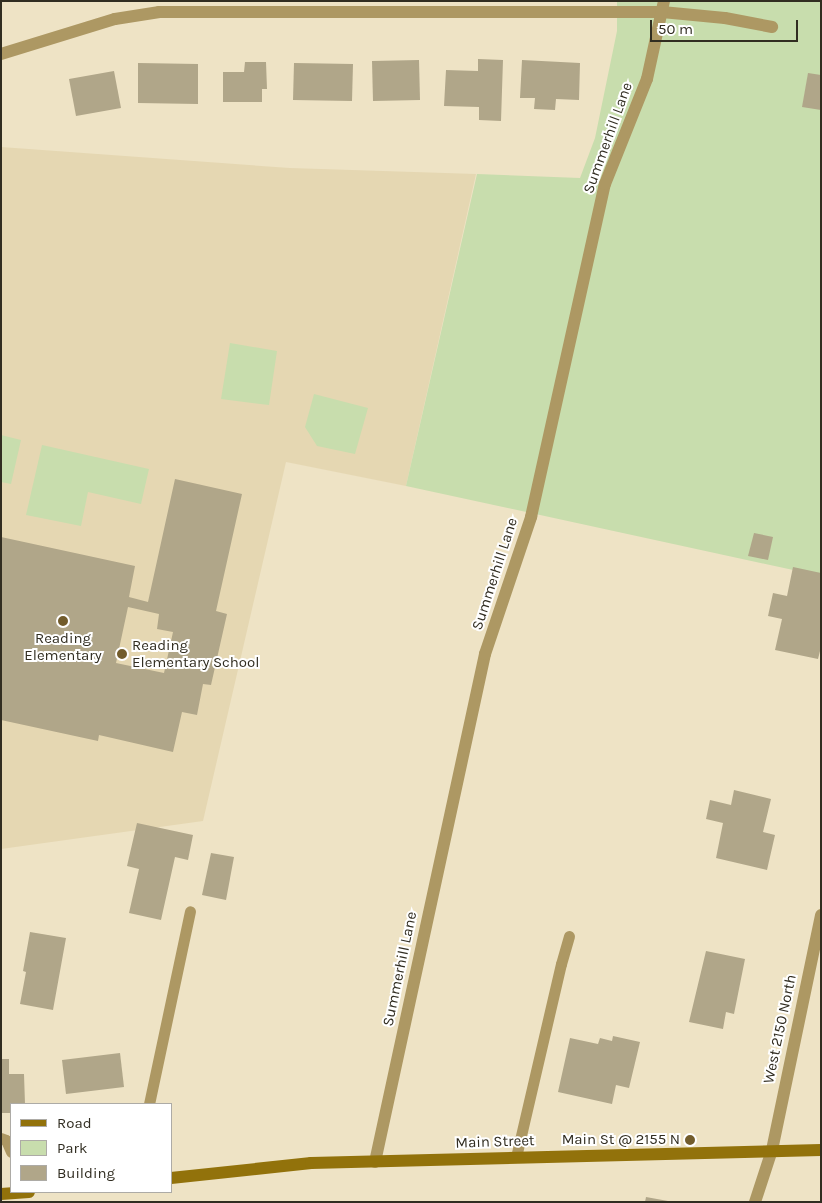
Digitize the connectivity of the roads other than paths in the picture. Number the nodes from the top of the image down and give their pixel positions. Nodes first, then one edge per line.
1 (663, 6) edge
2 (772, 26) dead end
3 (1, 54) edge
4 (190, 911) dead end
5 (821, 915) edge
6 (569, 936) dead end
7 (148, 1103) edge
8 (1, 1138) edge
9 (10, 1150) edge
10 (772, 1150) junction
11 (821, 1150) edge
12 (516, 1158) junction
13 (375, 1162) junction
14 (172, 1178) edge
15 (755, 1202) edge

1 - 2 street
1 - 3 street
1 - 13 street, Summerhill Lane
4 - 7 lane
5 - 10 street, West 2150 North
6 - 12 lane
8 - 9 lane
10 - 11 main road, Main Street
10 - 12 main road, Main Street
10 - 15 street, West 2150 North
12 - 13 main road, Main Street
13 - 14 main road, Main Street

